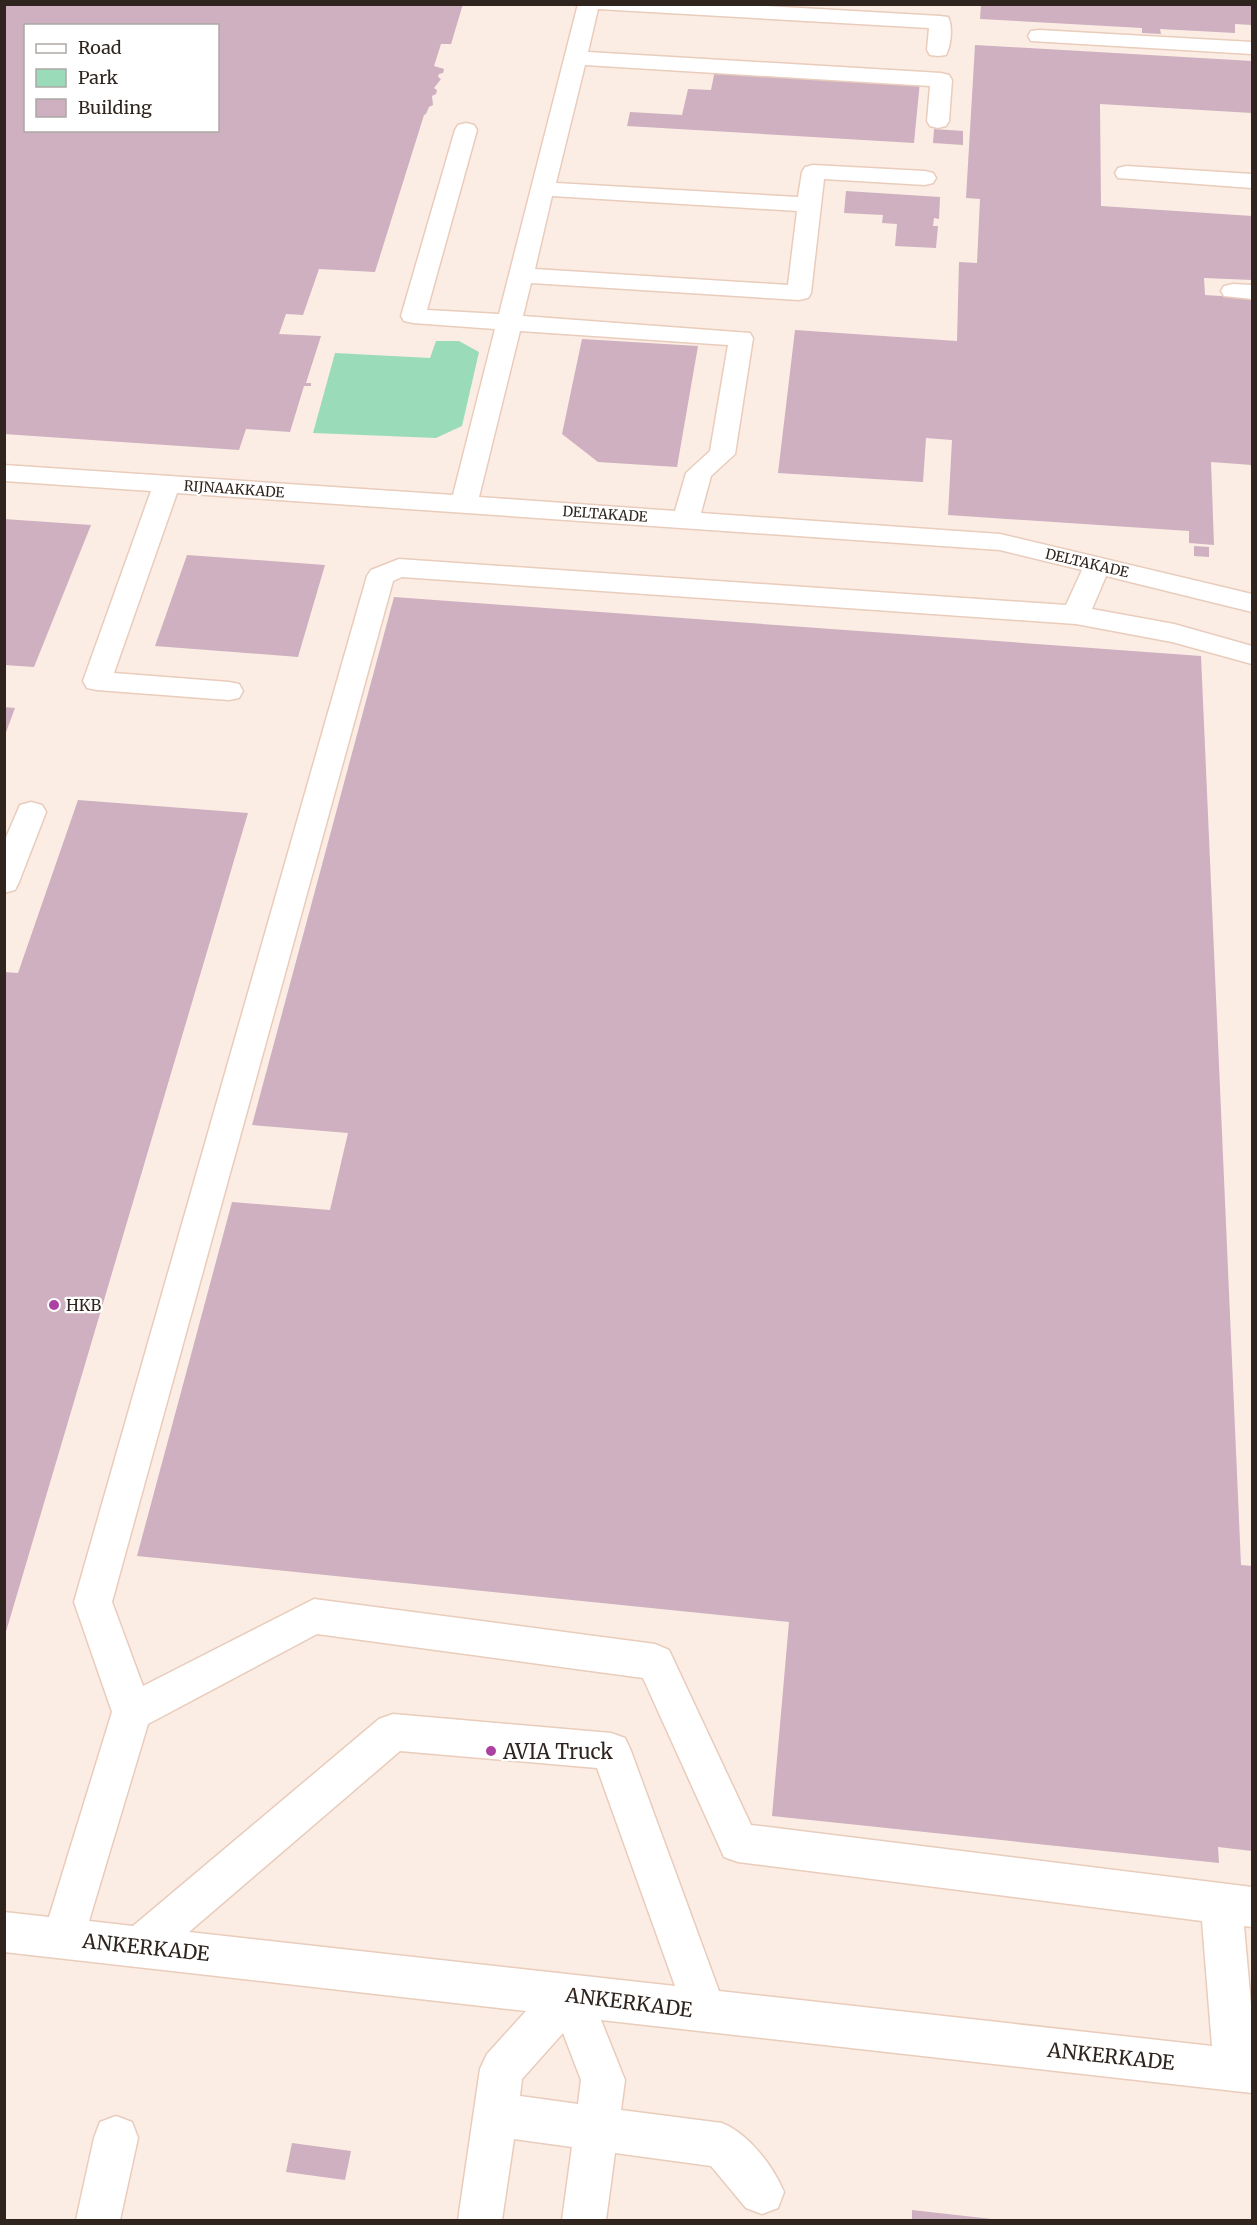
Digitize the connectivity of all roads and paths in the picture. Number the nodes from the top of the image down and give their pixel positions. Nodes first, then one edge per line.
1 (589, 4) edge
2 (604, 4) edge
3 (1039, 36) dead end
4 (1252, 48) edge
5 (938, 50) dead end
6 (576, 57) junction
7 (938, 121) dead end
8 (466, 130) dead end
9 (1126, 173) dead end
10 (925, 178) dead end
11 (1252, 181) edge
12 (543, 189) junction
13 (810, 206) junction
14 (521, 275) junction
15 (510, 322) junction
16 (4, 473) edge
17 (167, 484) junction
18 (464, 504) junction
19 (686, 520) junction
20 (1097, 566) junction
21 (1252, 603) edge
22 (1076, 615) junction
23 (1252, 655) edge
24 (229, 691) dead end
25 (31, 812) dead end
26 (4, 882) edge
27 (132, 1712) junction
28 (1237, 1905) edge
29 (4, 1932) edge
30 (63, 1938) junction
31 (140, 1947) junction
32 (570, 1995) junction
33 (705, 2010) junction
34 (1244, 2071) edge
35 (495, 2115) junction
36 (596, 2129) junction
37 (116, 2138) dead end
38 (762, 2192) dead end
39 (98, 2220) edge
40 (480, 2220) edge
41 (584, 2220) edge

1 - 6 street
2 - 5 street
3 - 4 street
6 - 7 street
6 - 12 street
8 - 15 street
9 - 11 street
10 - 13 street
12 - 13 street
12 - 14 street
13 - 14 street
14 - 15 street
15 - 18 street
15 - 19 street
16 - 17 street, RIJNAAKKADE
17 - 18 street, RIJNAAKKADE
17 - 24 street
18 - 19 street, DELTAKADE
19 - 20 street, DELTAKADE
20 - 21 street, DELTAKADE
20 - 22 street
22 - 23 street
22 - 27 street
25 - 26 street
27 - 28 street
27 - 30 street
28 - 34 street
29 - 30 street, ANKERKADE
30 - 31 street, ANKERKADE
31 - 32 street, ANKERKADE
31 - 33 street
32 - 33 street, ANKERKADE
32 - 35 street
32 - 36 street
33 - 34 street, ANKERKADE
35 - 36 street
35 - 40 street
36 - 38 street
36 - 41 street
37 - 39 street

